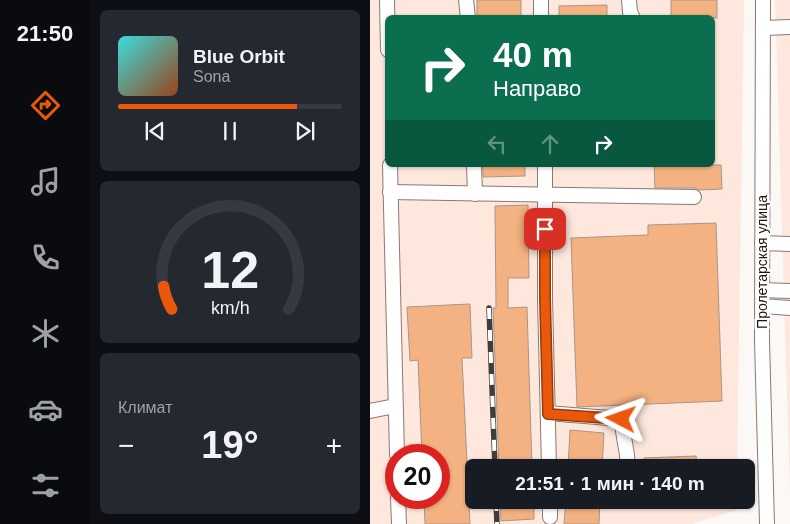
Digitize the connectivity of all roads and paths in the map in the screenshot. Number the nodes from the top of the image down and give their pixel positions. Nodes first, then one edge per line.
1 (386, 0) edge
2 (466, 0) edge
3 (540, 0) edge
4 (629, 0) edge
5 (763, 0) edge
6 (387, 15) edge
7 (468, 15) edge
8 (541, 15) edge
9 (632, 15) edge
10 (790, 27) edge
11 (764, 28) junction
12 (390, 167) edge
13 (474, 167) edge
14 (545, 167) edge
15 (390, 192) junction
16 (475, 194) junction
17 (546, 195) junction
18 (694, 197) dead end
19 (762, 243) junction
20 (790, 244) edge
21 (762, 290) junction
22 (790, 291) edge
23 (762, 306) junction
24 (790, 308) edge
25 (395, 406) junction
26 (370, 411) edge
27 (548, 414) junction
28 (397, 444) edge
29 (549, 459) edge
30 (627, 459) edge
31 (398, 509) edge
32 (550, 509) edge
33 (550, 517) dead end
34 (399, 524) edge
35 (767, 524) edge

1 - 6 street
2 - 7 street
3 - 8 street
4 - 9 street
5 - 11 street, Пролетарская улица
10 - 11 street
11 - 19 street, Пролетарская улица
12 - 15 street
13 - 16 street
14 - 17 street
15 - 16 street
15 - 25 street
16 - 17 street
17 - 18 street
17 - 27 street
19 - 20 street
19 - 21 street, Пролетарская улица
21 - 22 street
21 - 23 street, Пролетарская улица
23 - 24 street
23 - 35 street, Пролетарская улица
25 - 26 street
25 - 28 street
27 - 29 street
27 - 30 street
31 - 34 street
32 - 33 street

